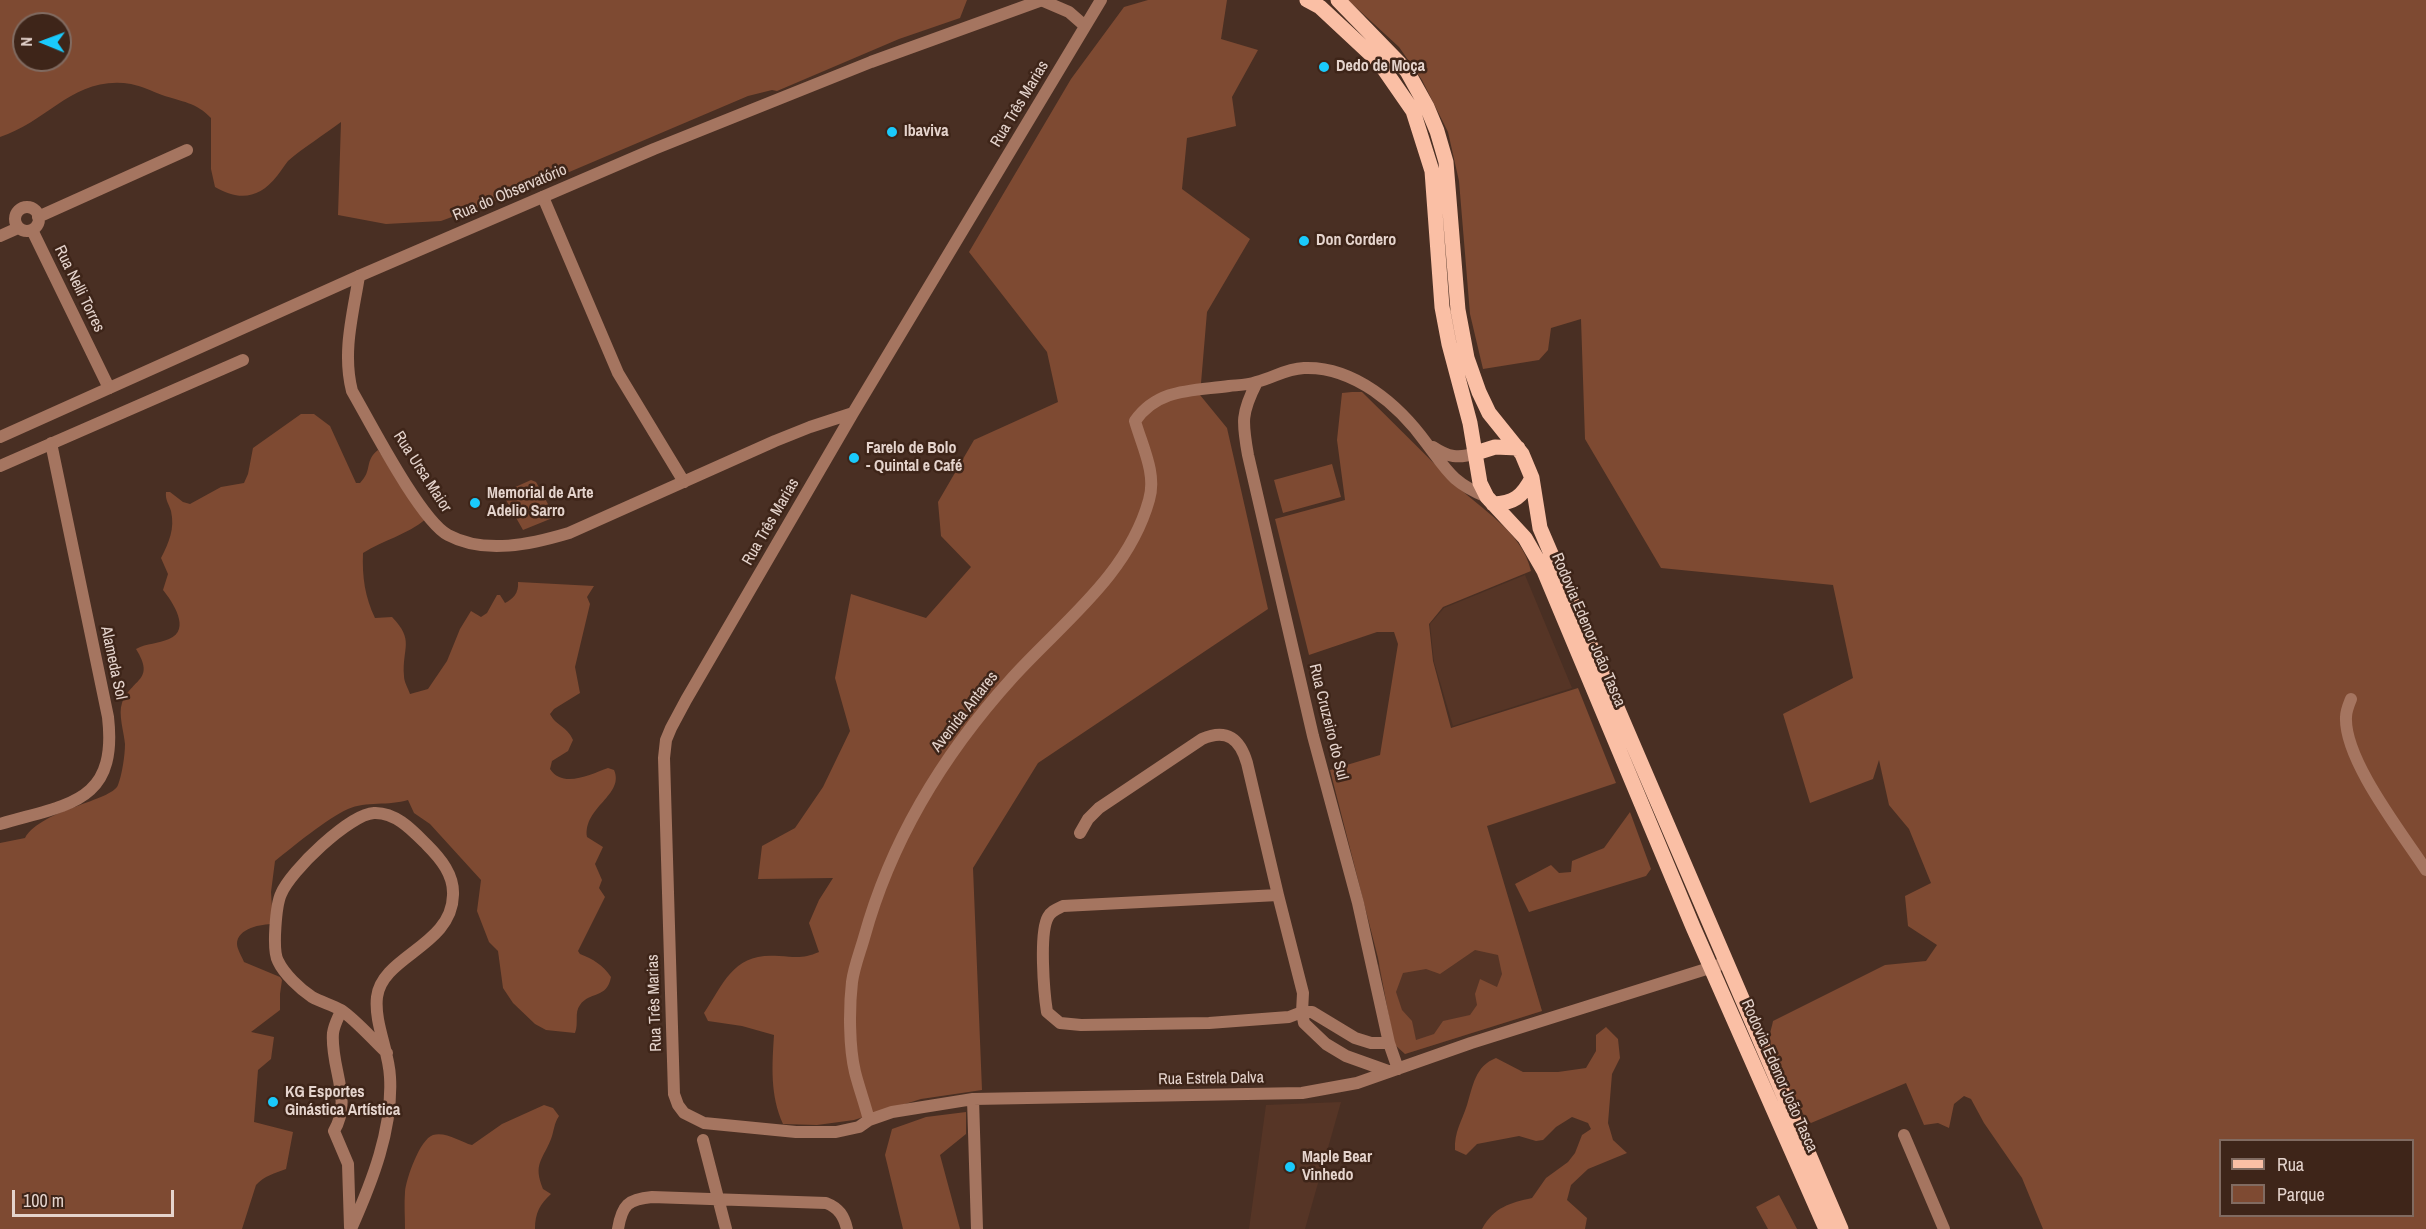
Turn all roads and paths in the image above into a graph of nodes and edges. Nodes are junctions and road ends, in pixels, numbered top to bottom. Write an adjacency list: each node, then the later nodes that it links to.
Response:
1 (1042, 0): 5 (street); 7 (street, Rua do Observatório)
2 (1101, 0): 5 (street, Rua Três Marias)
3 (1306, 0): 23 (main road, Rodovia Edenor João Tasca)
4 (1338, 0): 22 (main road, Rodovia Edenor João Tasca)
5 (1085, 26): 16 (street, Rua Três Marias)
6 (188, 150): 8 (street)
7 (543, 197): 12 (street, Rua do Observatório); 26 (street)
8 (38, 217): 9 (street); 10 (street)
9 (18, 228): 10 (street); 11 (street)
10 (32, 230): 15 (street, Rua Nelli Torres)
11 (0, 236)
12 (359, 276): 15 (street, Rua do Observatório); 26 (street, Rua Ursa Maior)
13 (243, 360): 20 (street)
14 (1257, 382): 21 (street); 36 (street, Rua Cruzeiro do Sul); 41 (street, Avenida Antares)
15 (109, 388): 19 (street, Rua do Observatório)
16 (854, 413): 17 (street, Rua Ursa Maior); 18 (street, Rua Três Marias)
17 (828, 421): 18 (street); 26 (street, Rua Ursa Maior)
18 (846, 427): 40 (street, Rua Três Marias)
19 (0, 437)
20 (51, 443): 24 (street); 29 (street, Alameda Sol)
21 (1427, 443): 23 (street); 27 (street)
22 (1518, 448): 23 (main road); 25 (main road, Rodovia Edenor João Tasca)
23 (1476, 453): 27 (main road, Rodovia Edenor João Tasca)
24 (0, 466)
25 (1532, 478): 27 (main road); 33 (main road, Rodovia Edenor João Tasca)
26 (684, 482)
27 (1490, 501): 33 (main road, Rodovia Edenor João Tasca)
28 (2351, 699): 31 (street)
29 (0, 824)
30 (1080, 833): 32 (street)
31 (2426, 870)
32 (1278, 895): 35 (street); 35 (street)
33 (1718, 965): 38 (street, Rua Estrela Dalva); 50 (main road, Rodovia Edenor João Tasca); 51 (main road, Rodovia Edenor João Tasca)
34 (341, 1011): 37 (street); 37 (street); 45 (street)
35 (1302, 1012): 36 (street); 38 (street)
36 (1389, 1043): 38 (street, Rua Cruzeiro do Sul)
37 (387, 1053): 45 (street)
38 (1393, 1070): 39 (street, Rua Estrela Dalva)
39 (973, 1099): 41 (street, Rua Estrela Dalva); 49 (street)
40 (684, 1113): 41 (street, Rua Estrela Dalva)
41 (870, 1120)
42 (1904, 1135): 52 (street)
43 (703, 1140): 44 (street)
44 (718, 1198): 46 (street); 47 (street); 48 (street)
45 (351, 1229)
46 (618, 1229)
47 (726, 1229)
48 (847, 1229)
49 (977, 1229)
50 (1826, 1229)
51 (1841, 1229)
52 (1944, 1229)

